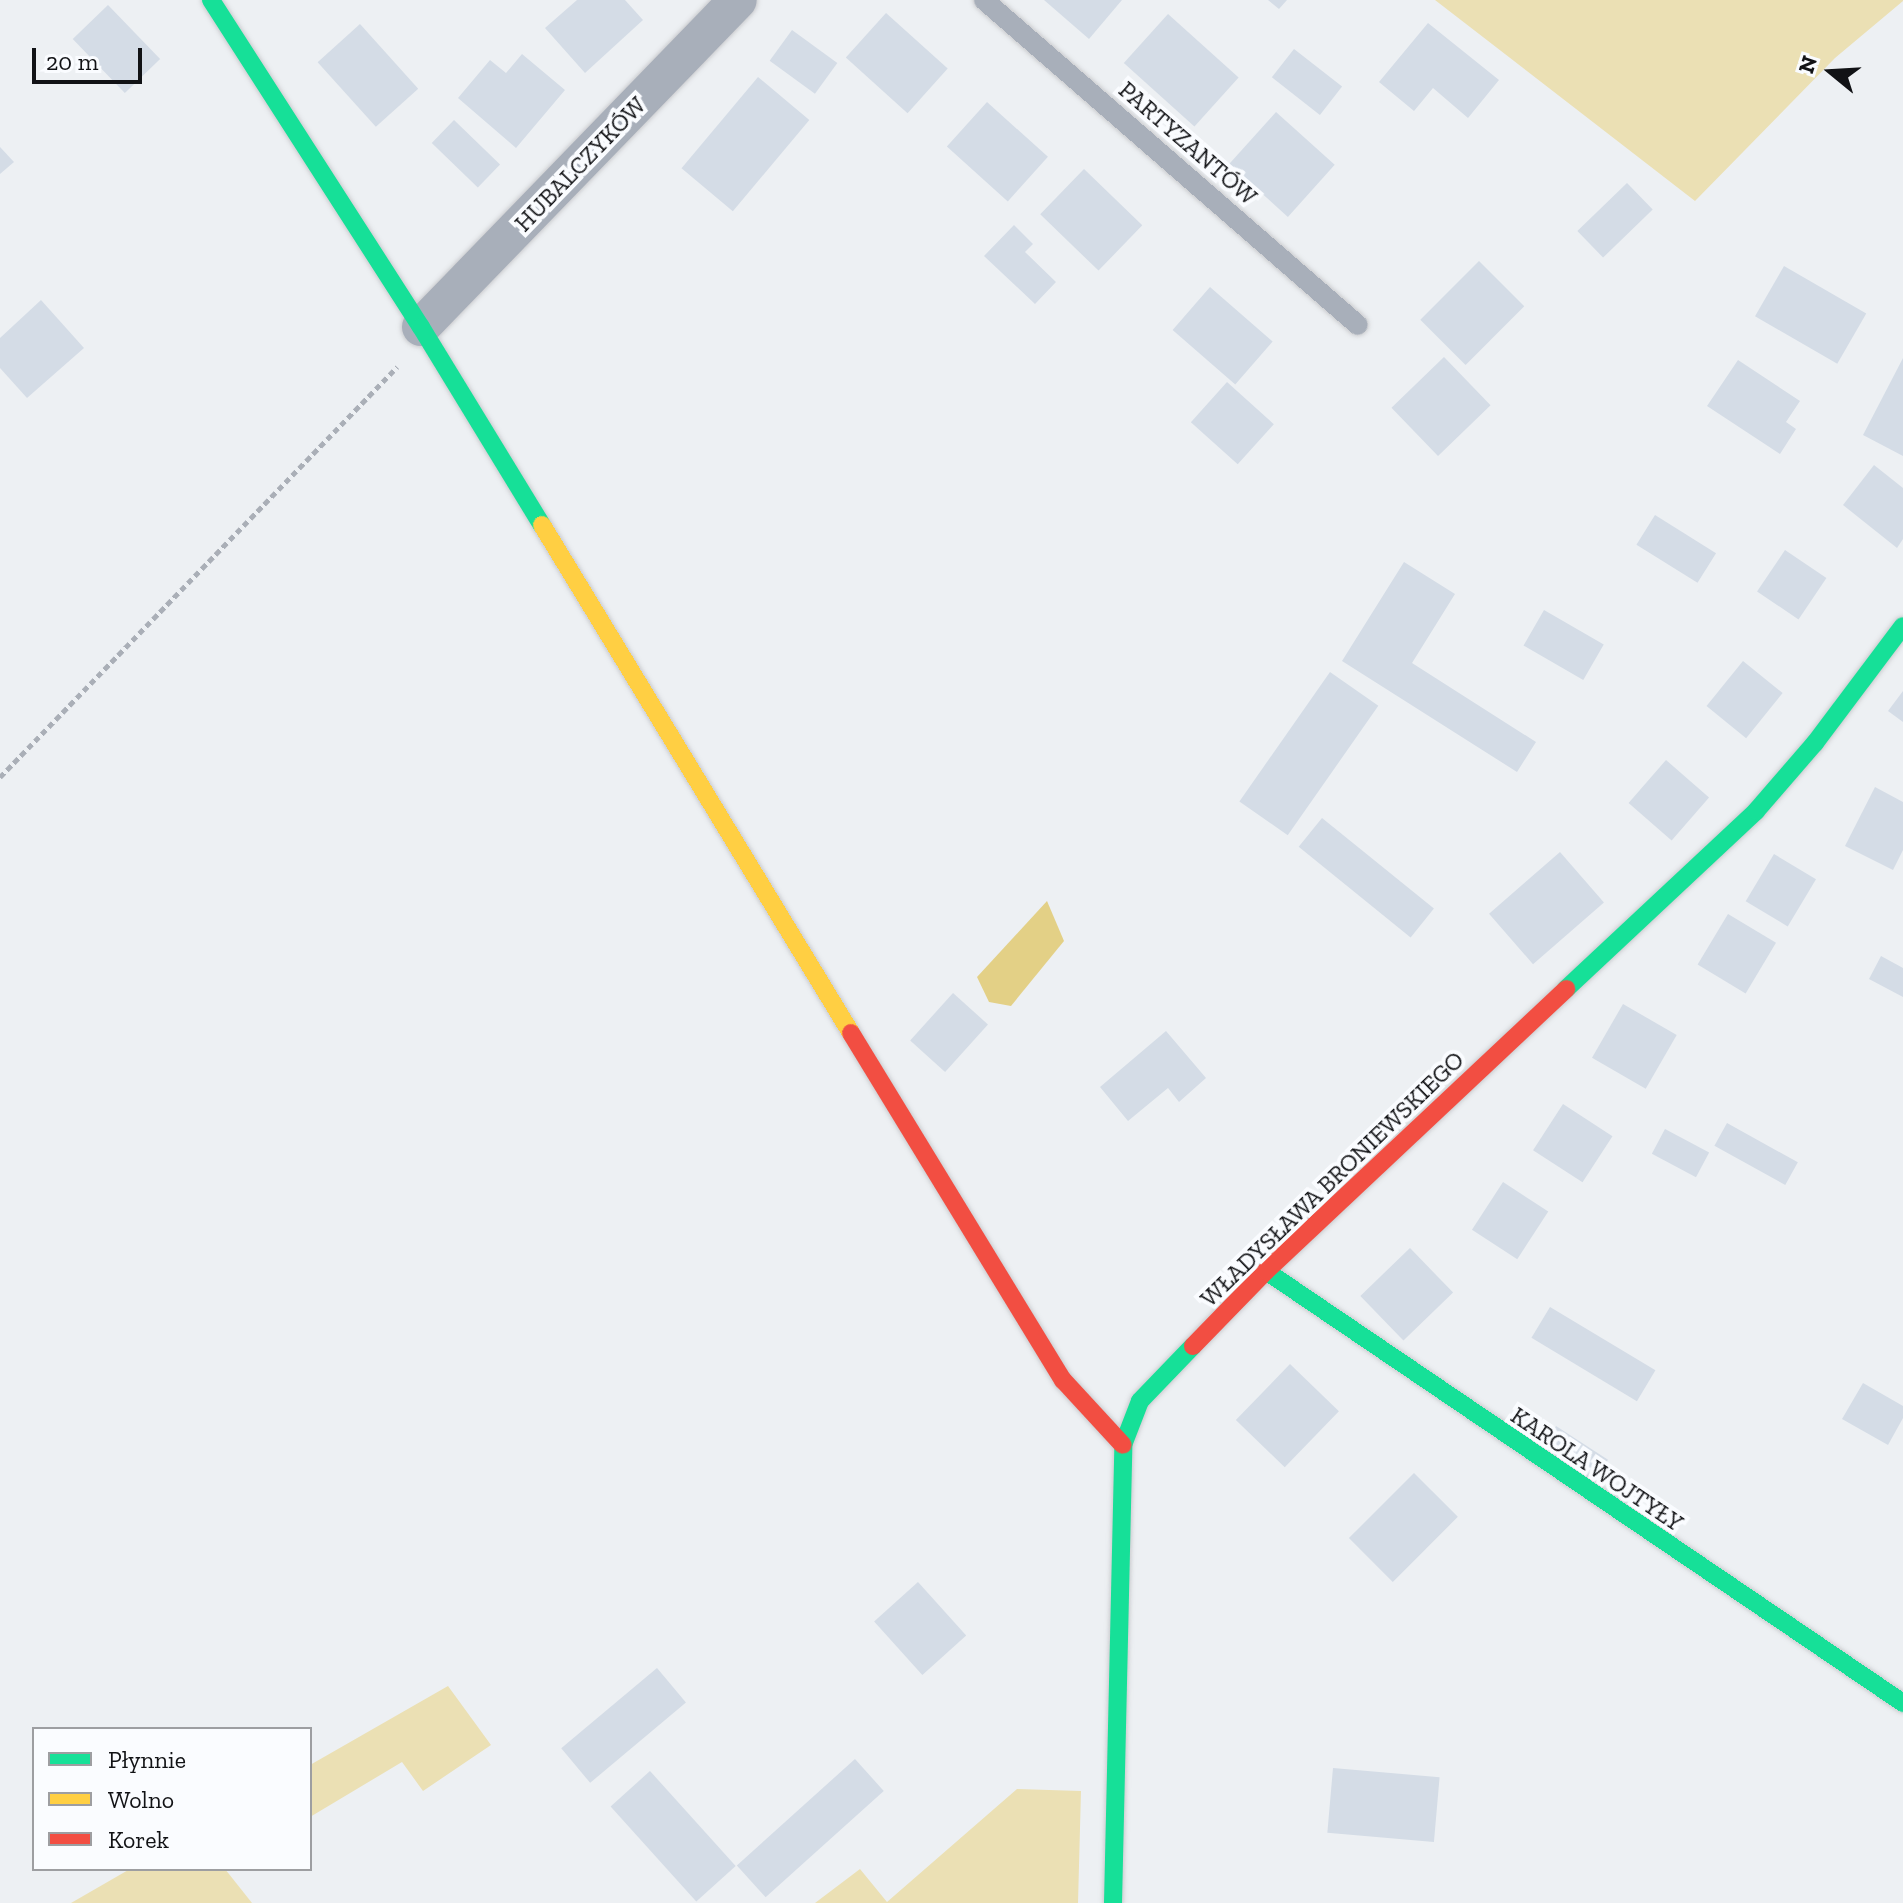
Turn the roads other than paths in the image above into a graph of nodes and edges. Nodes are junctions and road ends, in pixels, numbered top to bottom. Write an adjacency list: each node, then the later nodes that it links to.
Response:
1 (211, 0): 5 (street)
2 (738, 0): 5 (street, HUBALCZYKÓW)
3 (984, 0): 4 (lane, PARTYZANTÓW)
4 (1358, 325)
5 (424, 332): 8 (street)
6 (1903, 626): 7 (street, WŁADYSŁAWA BRONIEWSKIEGO)
7 (1266, 1271): 8 (street, WŁADYSŁAWA BRONIEWSKIEGO); 9 (street, KAROLA WOJTYŁY)
8 (1123, 1445): 10 (street, WŁADYSŁAWA BRONIEWSKIEGO)
9 (1903, 1703)
10 (1113, 1903)

